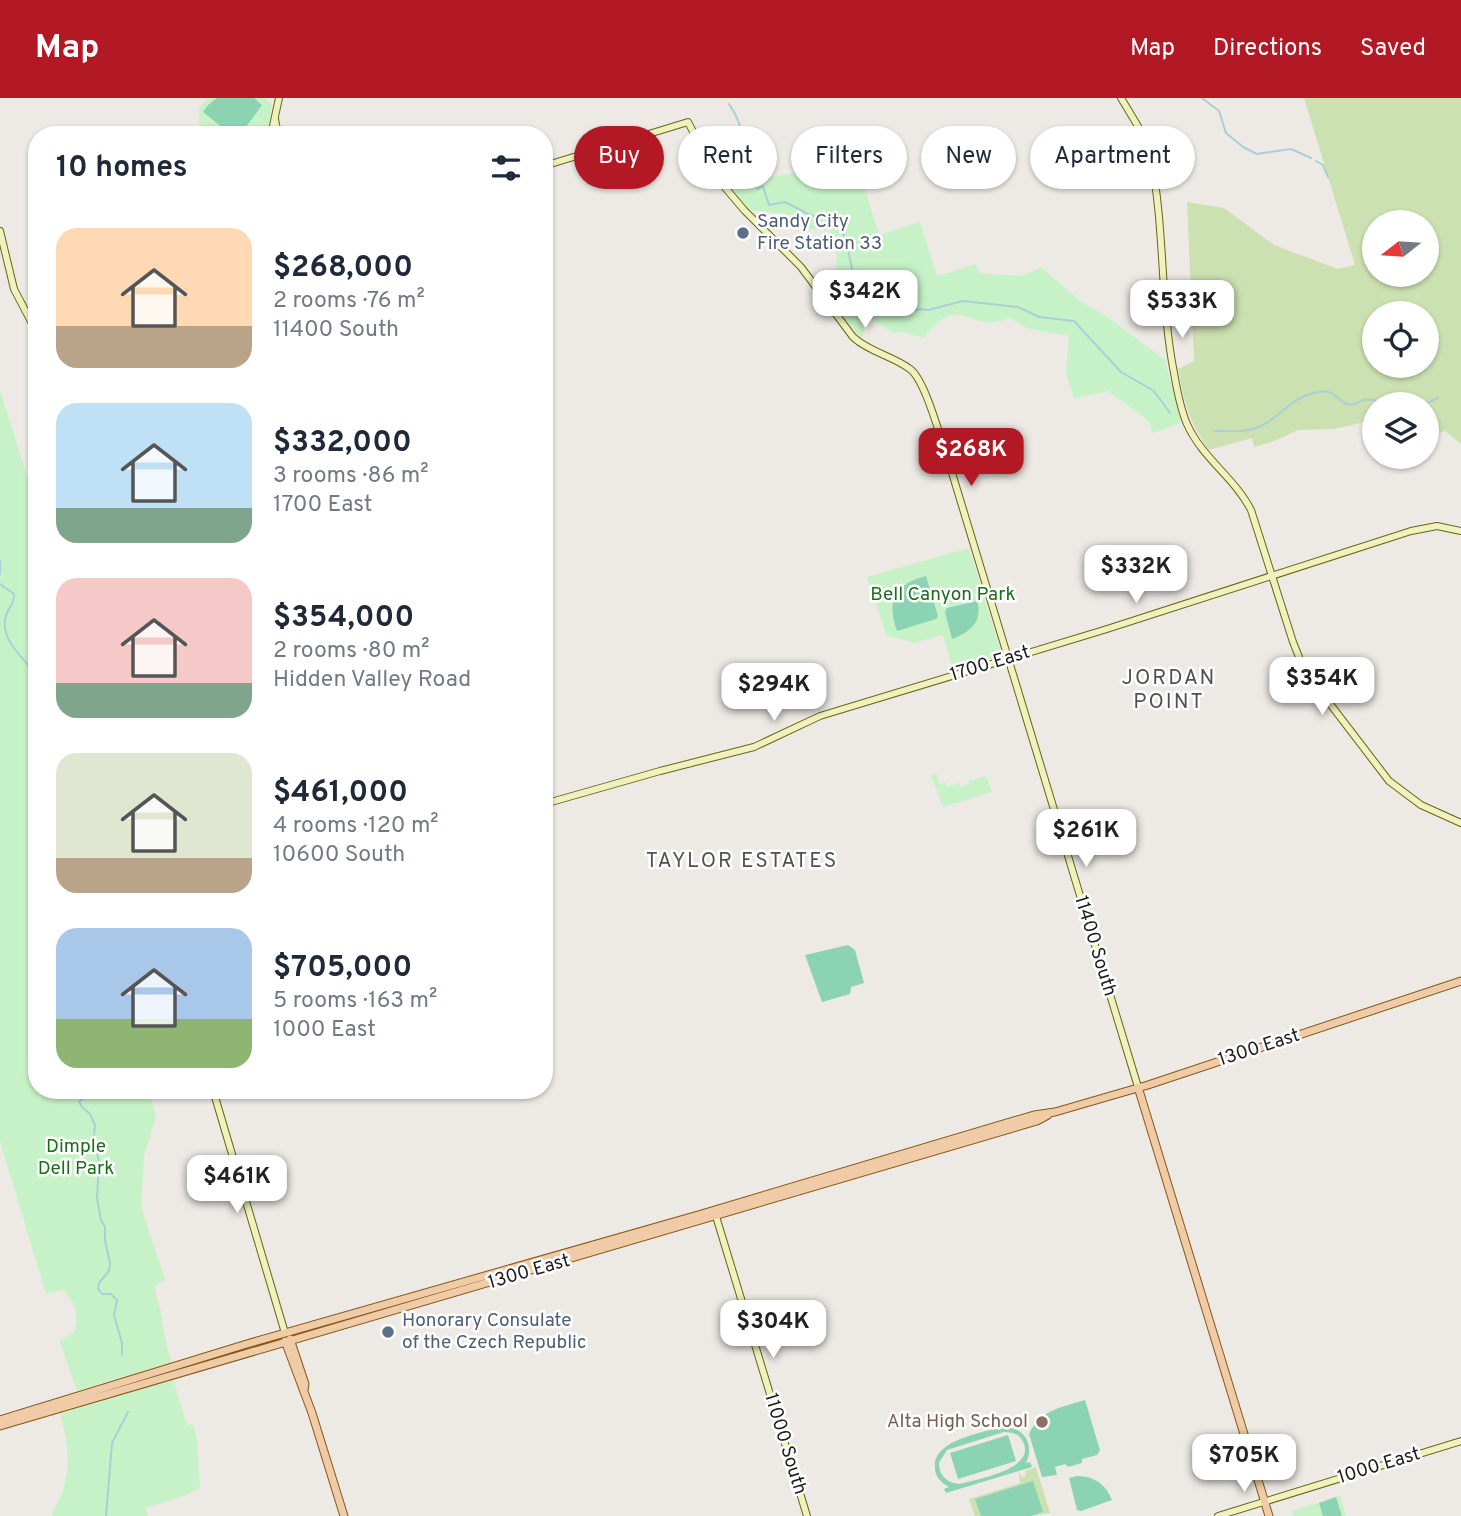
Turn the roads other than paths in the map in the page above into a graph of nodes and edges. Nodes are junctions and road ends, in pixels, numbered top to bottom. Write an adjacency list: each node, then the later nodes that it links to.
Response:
1 (279, 98): 3 (main road)
2 (1121, 98): 10 (main road)
3 (275, 117): 4 (main road); 5 (main road)
4 (273, 126)
5 (276, 126)
6 (553, 163): 11 (main road, 11400 South)
7 (0, 231): 8 (main road)
8 (28, 316)
9 (1461, 531): 10 (main road, 1700 East)
10 (1272, 575): 11 (main road, 1700 East); 13 (main road)
11 (1008, 658): 12 (main road, 1700 East); 15 (main road, 11400 South)
12 (553, 801)
13 (1461, 823)
14 (1461, 981): 15 (main road, 1300 East)
15 (1138, 1087): 17 (main road, 1300 East); 25 (main road, 11400 South)
16 (216, 1099): 20 (main road)
17 (715, 1214): 18 (main road, 1300 East); 19 (main road, 1300 East); 27 (main road, 11000 South)
18 (565, 1254): 19 (main road); 20 (main road, 1300 East)
19 (531, 1271): 21 (main road, 1300 East)
20 (285, 1333): 21 (main road); 22 (main road, 1300 East)
21 (288, 1342): 23 (main road, 1300 East); 26 (main road)
22 (0, 1420)
23 (0, 1426)
24 (1461, 1441): 25 (main road, 1000 East)
25 (1265, 1502): 28 (main road, 1000 East); 29 (main road, 11400 South)
26 (344, 1516)
27 (807, 1516)
28 (1218, 1516)
29 (1269, 1516)

